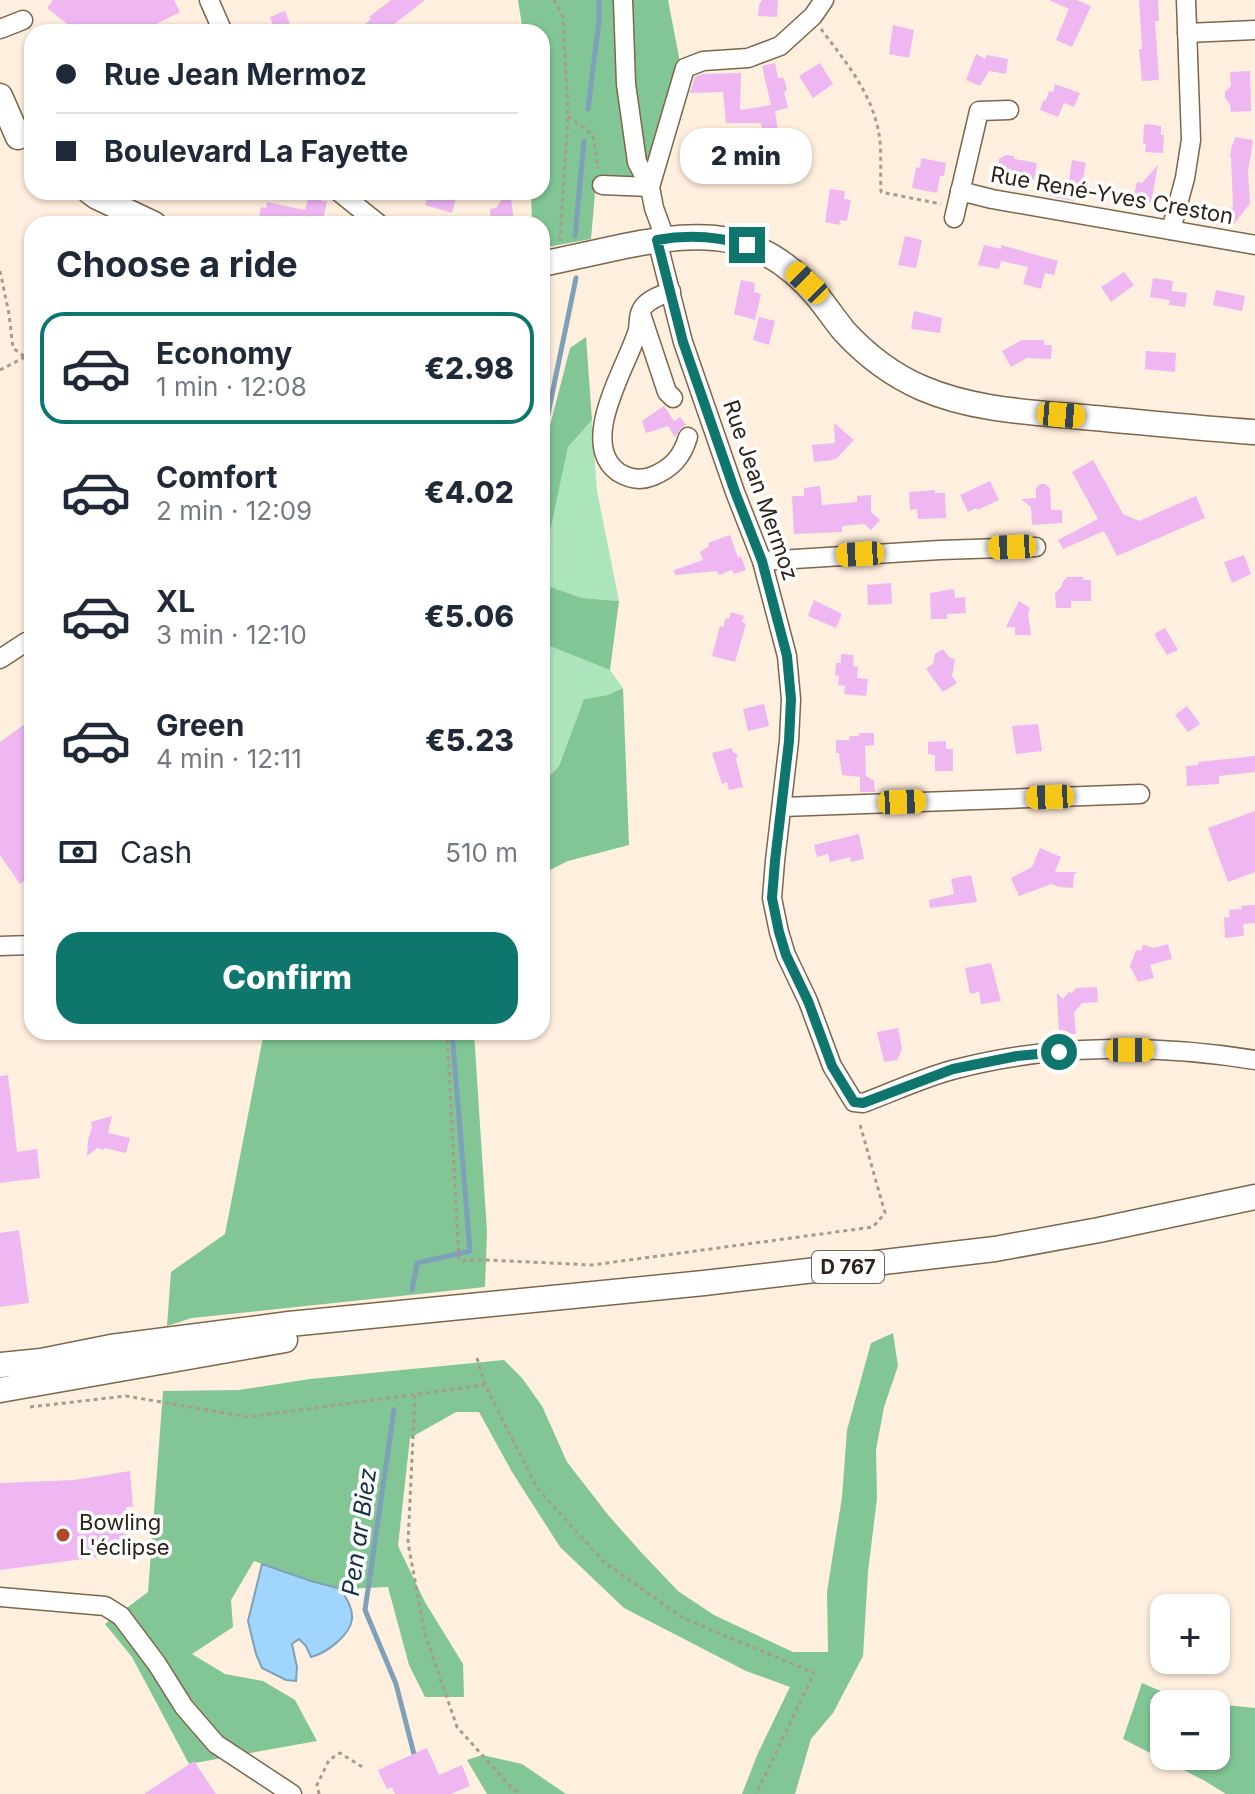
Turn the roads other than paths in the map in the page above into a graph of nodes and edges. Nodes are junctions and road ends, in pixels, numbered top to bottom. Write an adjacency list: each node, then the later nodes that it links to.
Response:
1 (209, 0): 6 (street)
2 (623, 0): 14 (street, Rue Jean Mermoz)
3 (824, 0): 14 (street)
4 (1186, 0): 9 (street)
5 (23, 20): 7 (street)
6 (220, 24)
7 (0, 29)
8 (1255, 30): 9 (street)
9 (1187, 33): 19 (street)
10 (0, 96): 12 (main road)
11 (1009, 110): 19 (street, Rue René-Yves Creston)
12 (17, 139)
13 (602, 185): 14 (street)
14 (650, 187): 20 (street, Rue Jean Mermoz)
15 (103, 200): 17 (main road)
16 (349, 200): 18 (street)
17 (137, 216)
18 (369, 216)
19 (1171, 230): 21 (street, Rue René-Yves Creston)
20 (661, 239): 22 (main road); 23 (street, Rue Jean Mermoz); 27 (main road)
21 (1255, 245)
22 (551, 256)
23 (671, 291): 24 (street); 29 (street, Rue Jean Mermoz)
24 (640, 311): 25 (street); 26 (street)
25 (673, 398)
26 (688, 437)
27 (1254, 437)
28 (1036, 547): 29 (street)
29 (762, 561): 33 (street, Rue Jean Mermoz)
30 (24, 643): 31 (street)
31 (0, 659)
32 (1140, 794): 33 (street)
33 (782, 807): 36 (street, Rue Jean Mermoz)
34 (24, 945): 35 (street)
35 (0, 946)
36 (1255, 1060)
37 (1255, 1197): 38 (main road, D 767)
38 (436, 1310): 39 (main road, D 767); 40 (main road, D 767)
39 (0, 1365)
40 (0, 1390)
41 (0, 1597): 42 (street)
42 (292, 1794)

